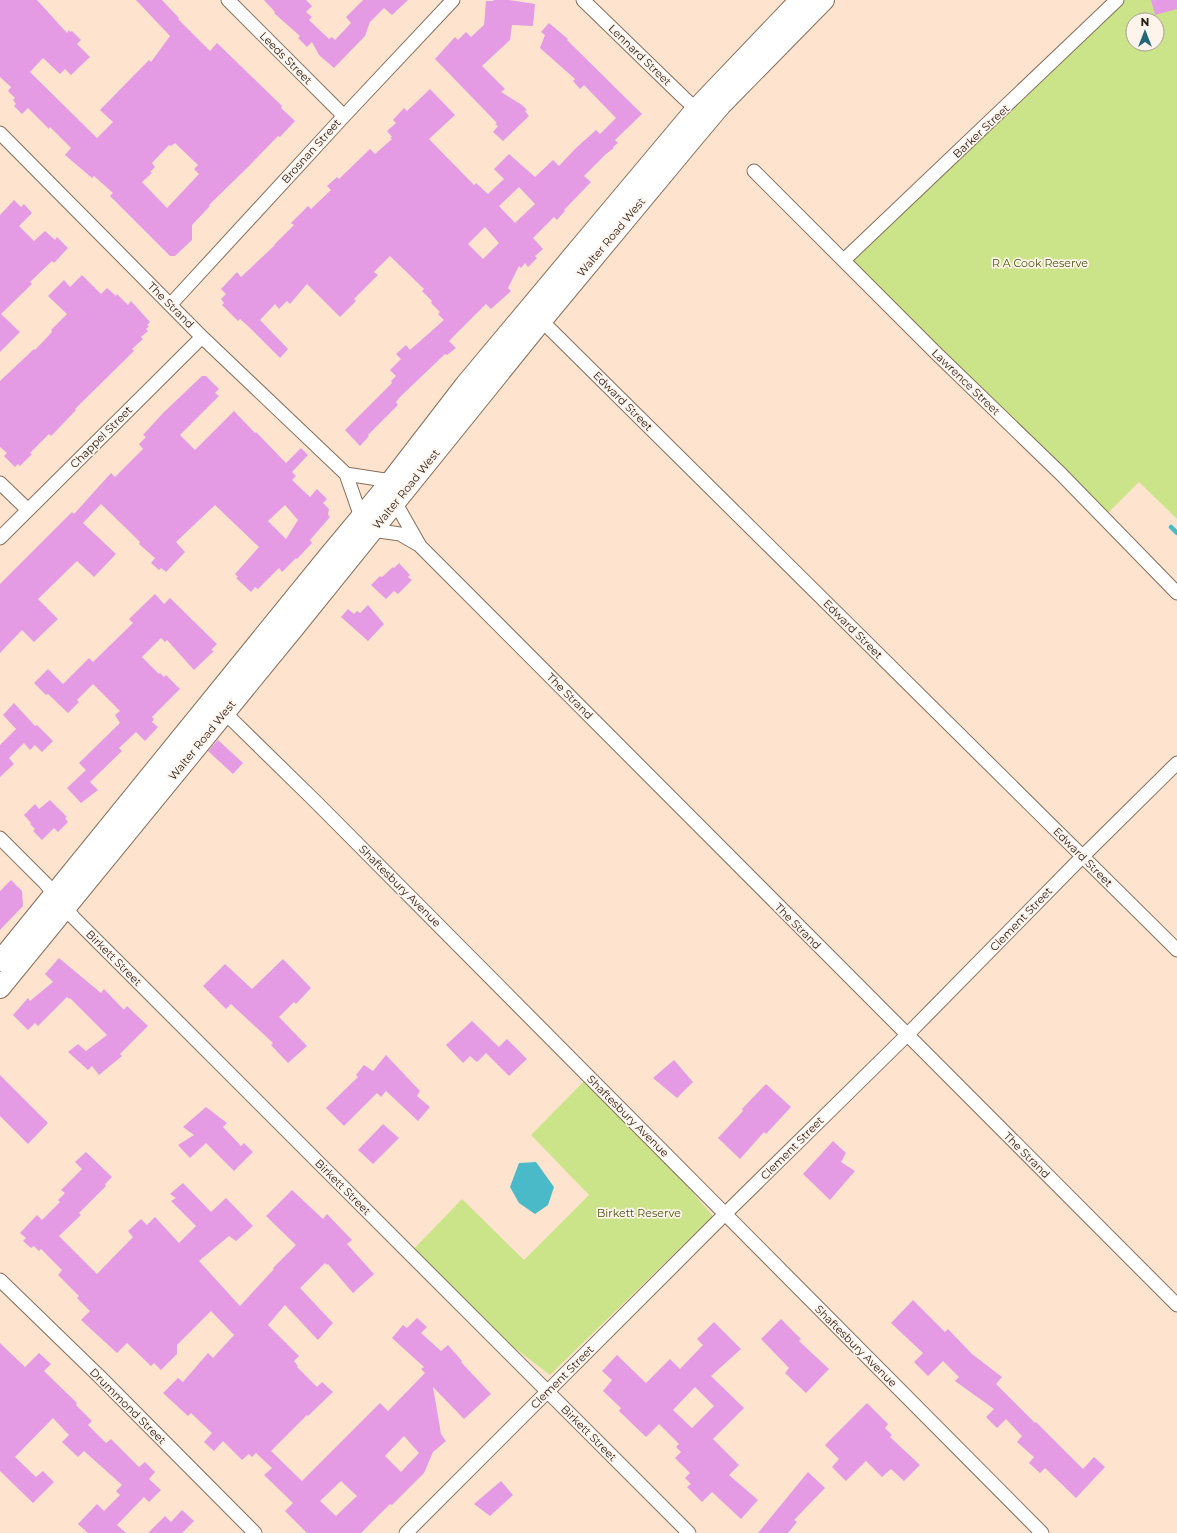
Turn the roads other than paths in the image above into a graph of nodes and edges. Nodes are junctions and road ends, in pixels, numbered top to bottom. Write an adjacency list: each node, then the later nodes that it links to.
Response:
1 (228, 0): 8 (street, Leeds Street)
2 (453, 0): 8 (street, Brosnan Street)
3 (583, 0): 7 (street, Lennard Street)
4 (800, 0): 7 (main road, Walter Road West)
5 (824, 0): 13 (main road, Walter Road West)
6 (1116, 0): 11 (street, Barker Street)
7 (696, 109): 13 (main road, Walter Road West)
8 (344, 116): 12 (street, Brosnan Street)
9 (0, 133): 12 (street, The Strand)
10 (754, 171): 11 (street, Lawrence Street)
11 (844, 260): 23 (street, Lawrence Street)
12 (171, 304): 14 (street, The Strand)
13 (536, 314): 16 (main road, Walter Road West); 18 (main road, Walter Road West); 27 (street, Edward Street)
14 (202, 336): 15 (street, The Strand); 19 (street, Chappel Street)
15 (346, 474): 16 (street); 20 (street, The Strand)
16 (391, 480): 20 (main road, Walter Road West)
17 (0, 483): 19 (street)
18 (394, 502): 20 (main road, Walter Road West); 22 (street, The Strand)
19 (28, 510): 21 (street, Chappel Street)
20 (366, 524): 22 (street, The Strand); 24 (main road, Walter Road West)
21 (0, 538)
22 (420, 546): 32 (street, The Strand)
23 (1177, 593)
24 (218, 706): 28 (main road, Walter Road West); 33 (street, Shaftesbury Avenue)
25 (1177, 763): 27 (street, Clement Street)
26 (0, 838): 28 (street, Birkett Street)
27 (1083, 856): 29 (street, Edward Street); 32 (street, Clement Street)
28 (60, 901): 30 (main road, Walter Road West); 31 (main road, Walter Road West); 36 (street, Birkett Street)
29 (1177, 950)
30 (0, 961)
31 (0, 988)
32 (907, 1035): 33 (street, Clement Street); 35 (street, The Strand)
33 (726, 1213): 36 (street, Clement Street); 40 (street, Shaftesbury Avenue)
34 (0, 1280): 37 (street, Drummond Street)
35 (1177, 1305)
36 (548, 1392): 38 (street, Clement Street); 39 (street, Birkett Street)
37 (255, 1533)
38 (406, 1533)
39 (689, 1533)
40 (1042, 1533)

